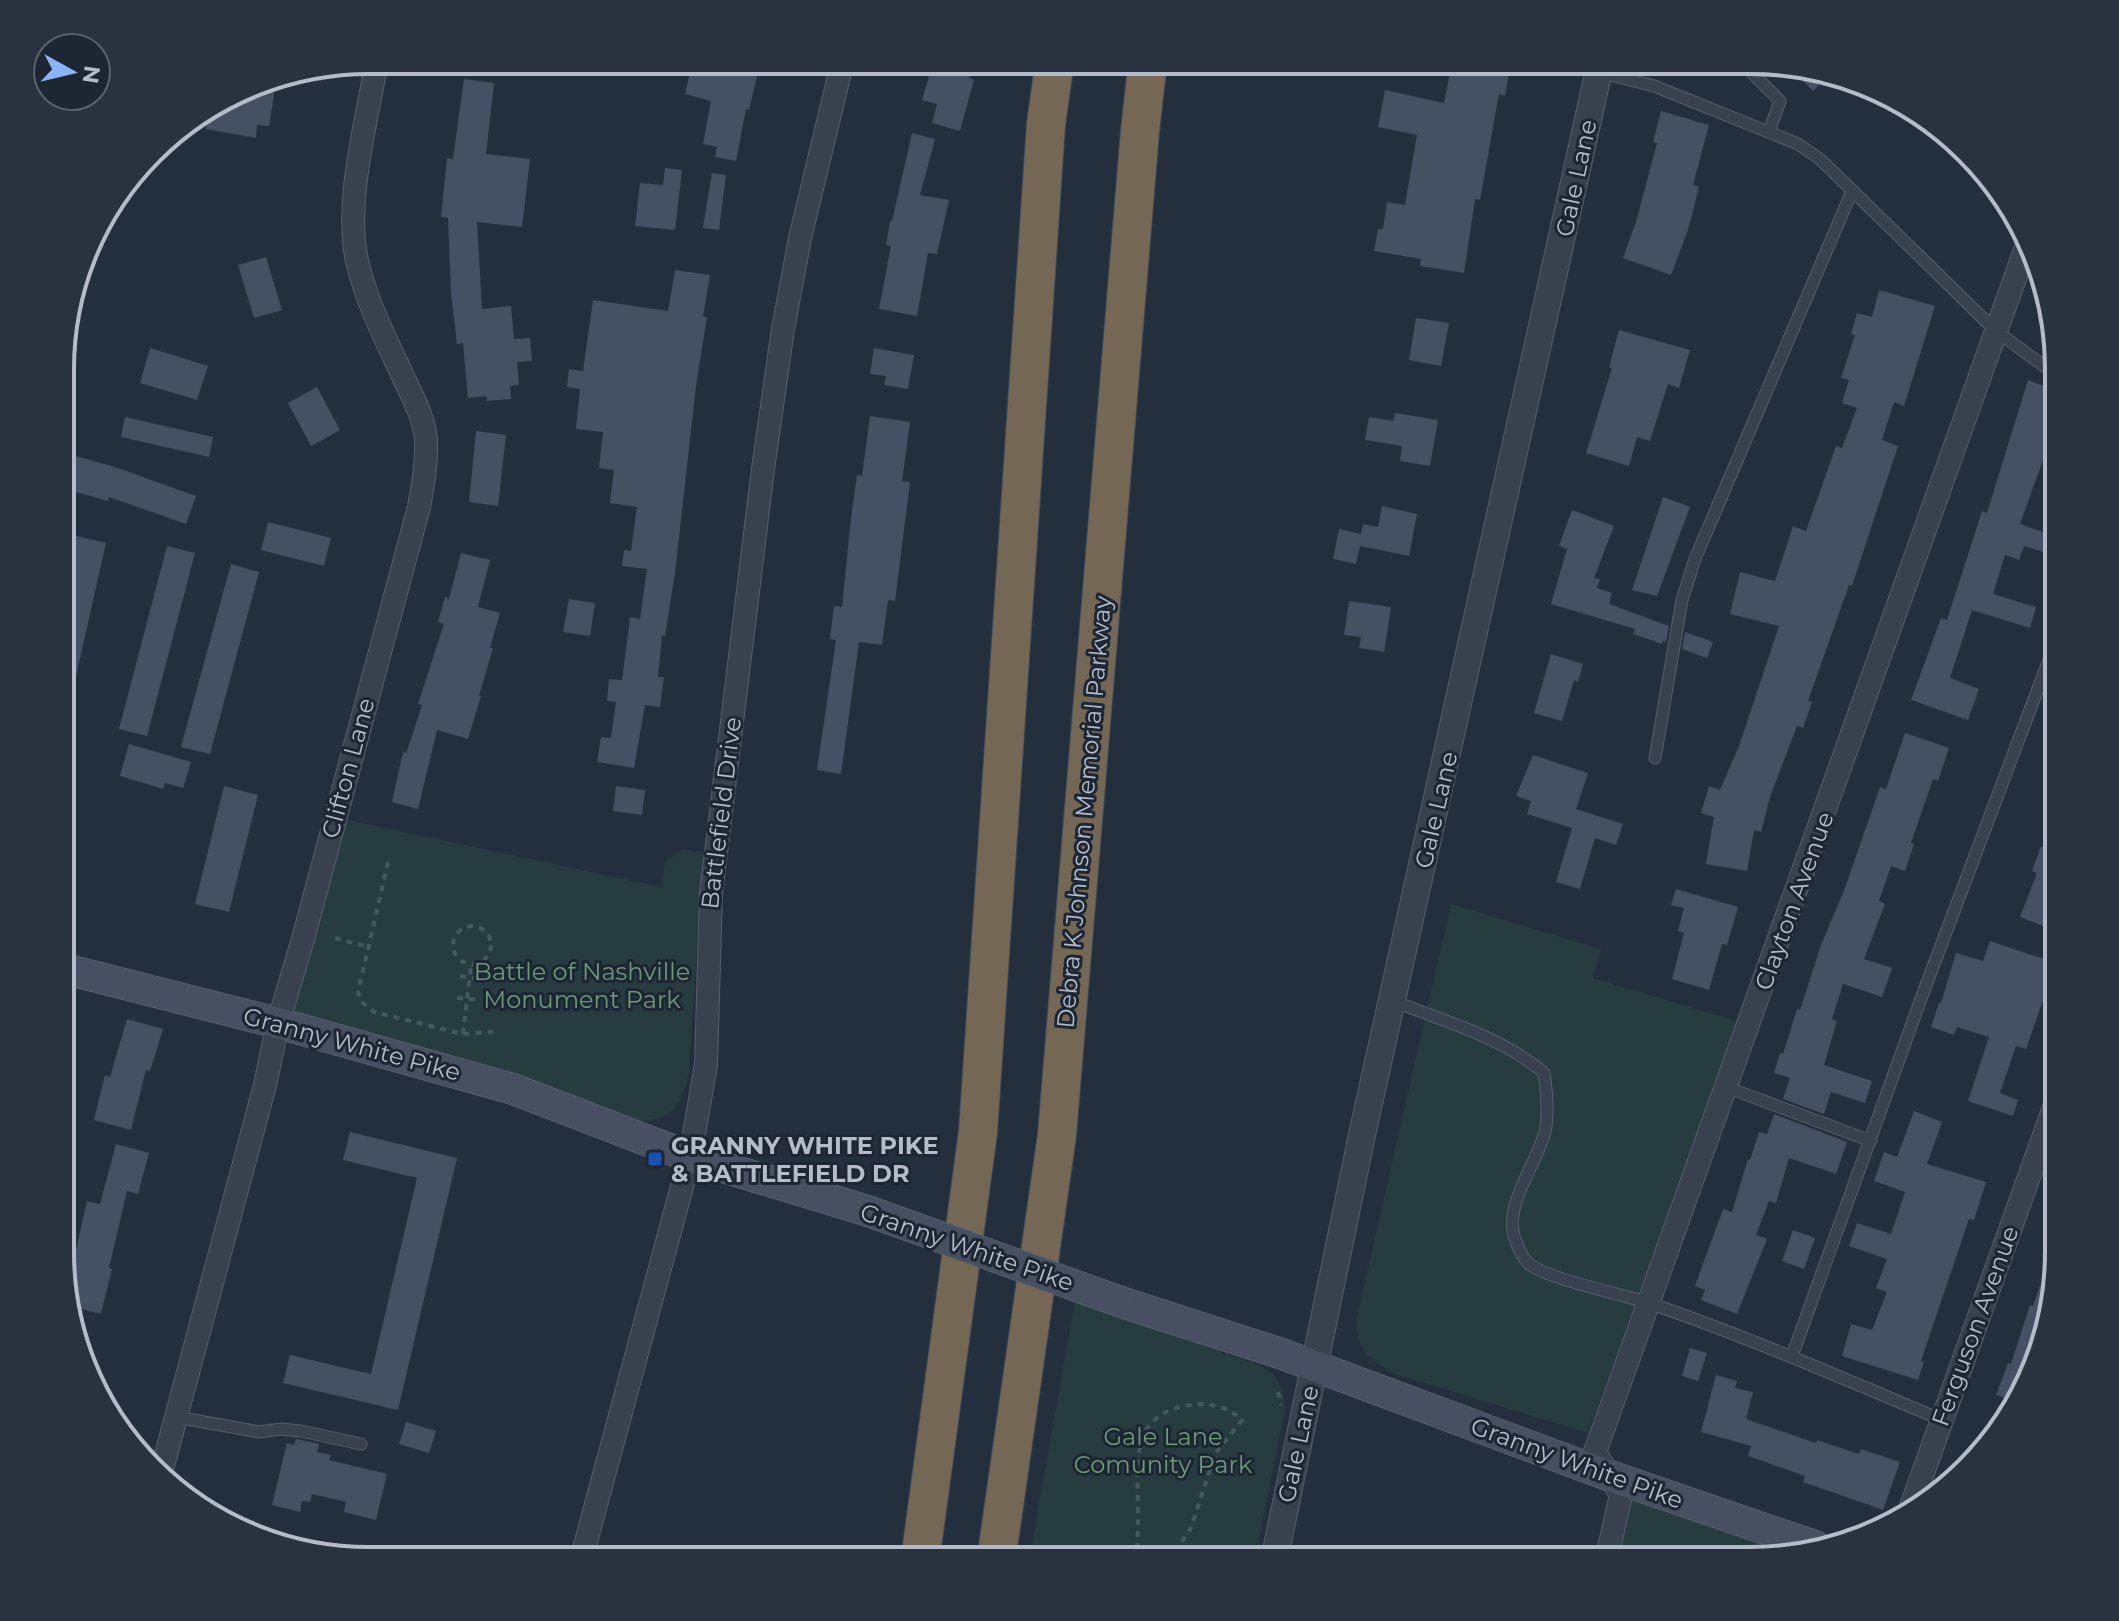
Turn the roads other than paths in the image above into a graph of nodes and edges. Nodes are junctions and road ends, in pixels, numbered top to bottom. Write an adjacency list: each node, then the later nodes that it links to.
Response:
1 (375, 74): 17 (street, Clifton Lane)
2 (840, 74): 21 (street, Battlefield Drive)
3 (1053, 74): 33 (highway)
4 (1146, 74): 34 (highway, Debra K Johnson Memorial Parkway)
5 (1598, 74): 16 (street, Gale Lane)
6 (1622, 74): 8 (lane)
7 (1753, 74): 8 (lane)
8 (1769, 132): 9 (lane)
9 (1852, 191): 11 (lane); 14 (lane)
10 (2023, 256): 11 (street, Clayton Avenue)
11 (1996, 331): 12 (lane); 18 (street, Clayton Avenue)
12 (2045, 367)
13 (2045, 670): 20 (lane)
14 (1655, 758)
15 (74, 971): 17 (main road, Granny White Pike)
16 (1393, 1001): 22 (lane); 24 (street, Gale Lane)
17 (278, 1023): 21 (main road, Granny White Pike); 25 (street, Clifton Lane)
18 (1726, 1087): 20 (lane); 22 (street, Clayton Avenue)
19 (2045, 1132): 26 (street, Ferguson Avenue)
20 (1871, 1141): 23 (lane)
21 (690, 1157): 24 (main road, Granny White Pike, bridge); 32 (street, Battlefield Drive)
22 (1648, 1302): 23 (lane); 29 (street, Clayton Avenue)
23 (1792, 1356): 26 (lane)
24 (1314, 1368): 29 (main road, Granny White Pike); 35 (street, Gale Lane)
25 (176, 1417): 27 (lane); 28 (street, Clifton Lane)
26 (1942, 1420): 30 (street, Ferguson Avenue)
27 (361, 1444)
28 (163, 1464)
29 (1610, 1476): 31 (main road, Granny White Pike); 36 (street, Clayton Avenue)
30 (1915, 1497)
31 (1803, 1542)
32 (585, 1547)
33 (922, 1547)
34 (998, 1547)
35 (1277, 1547)
36 (1609, 1547)

